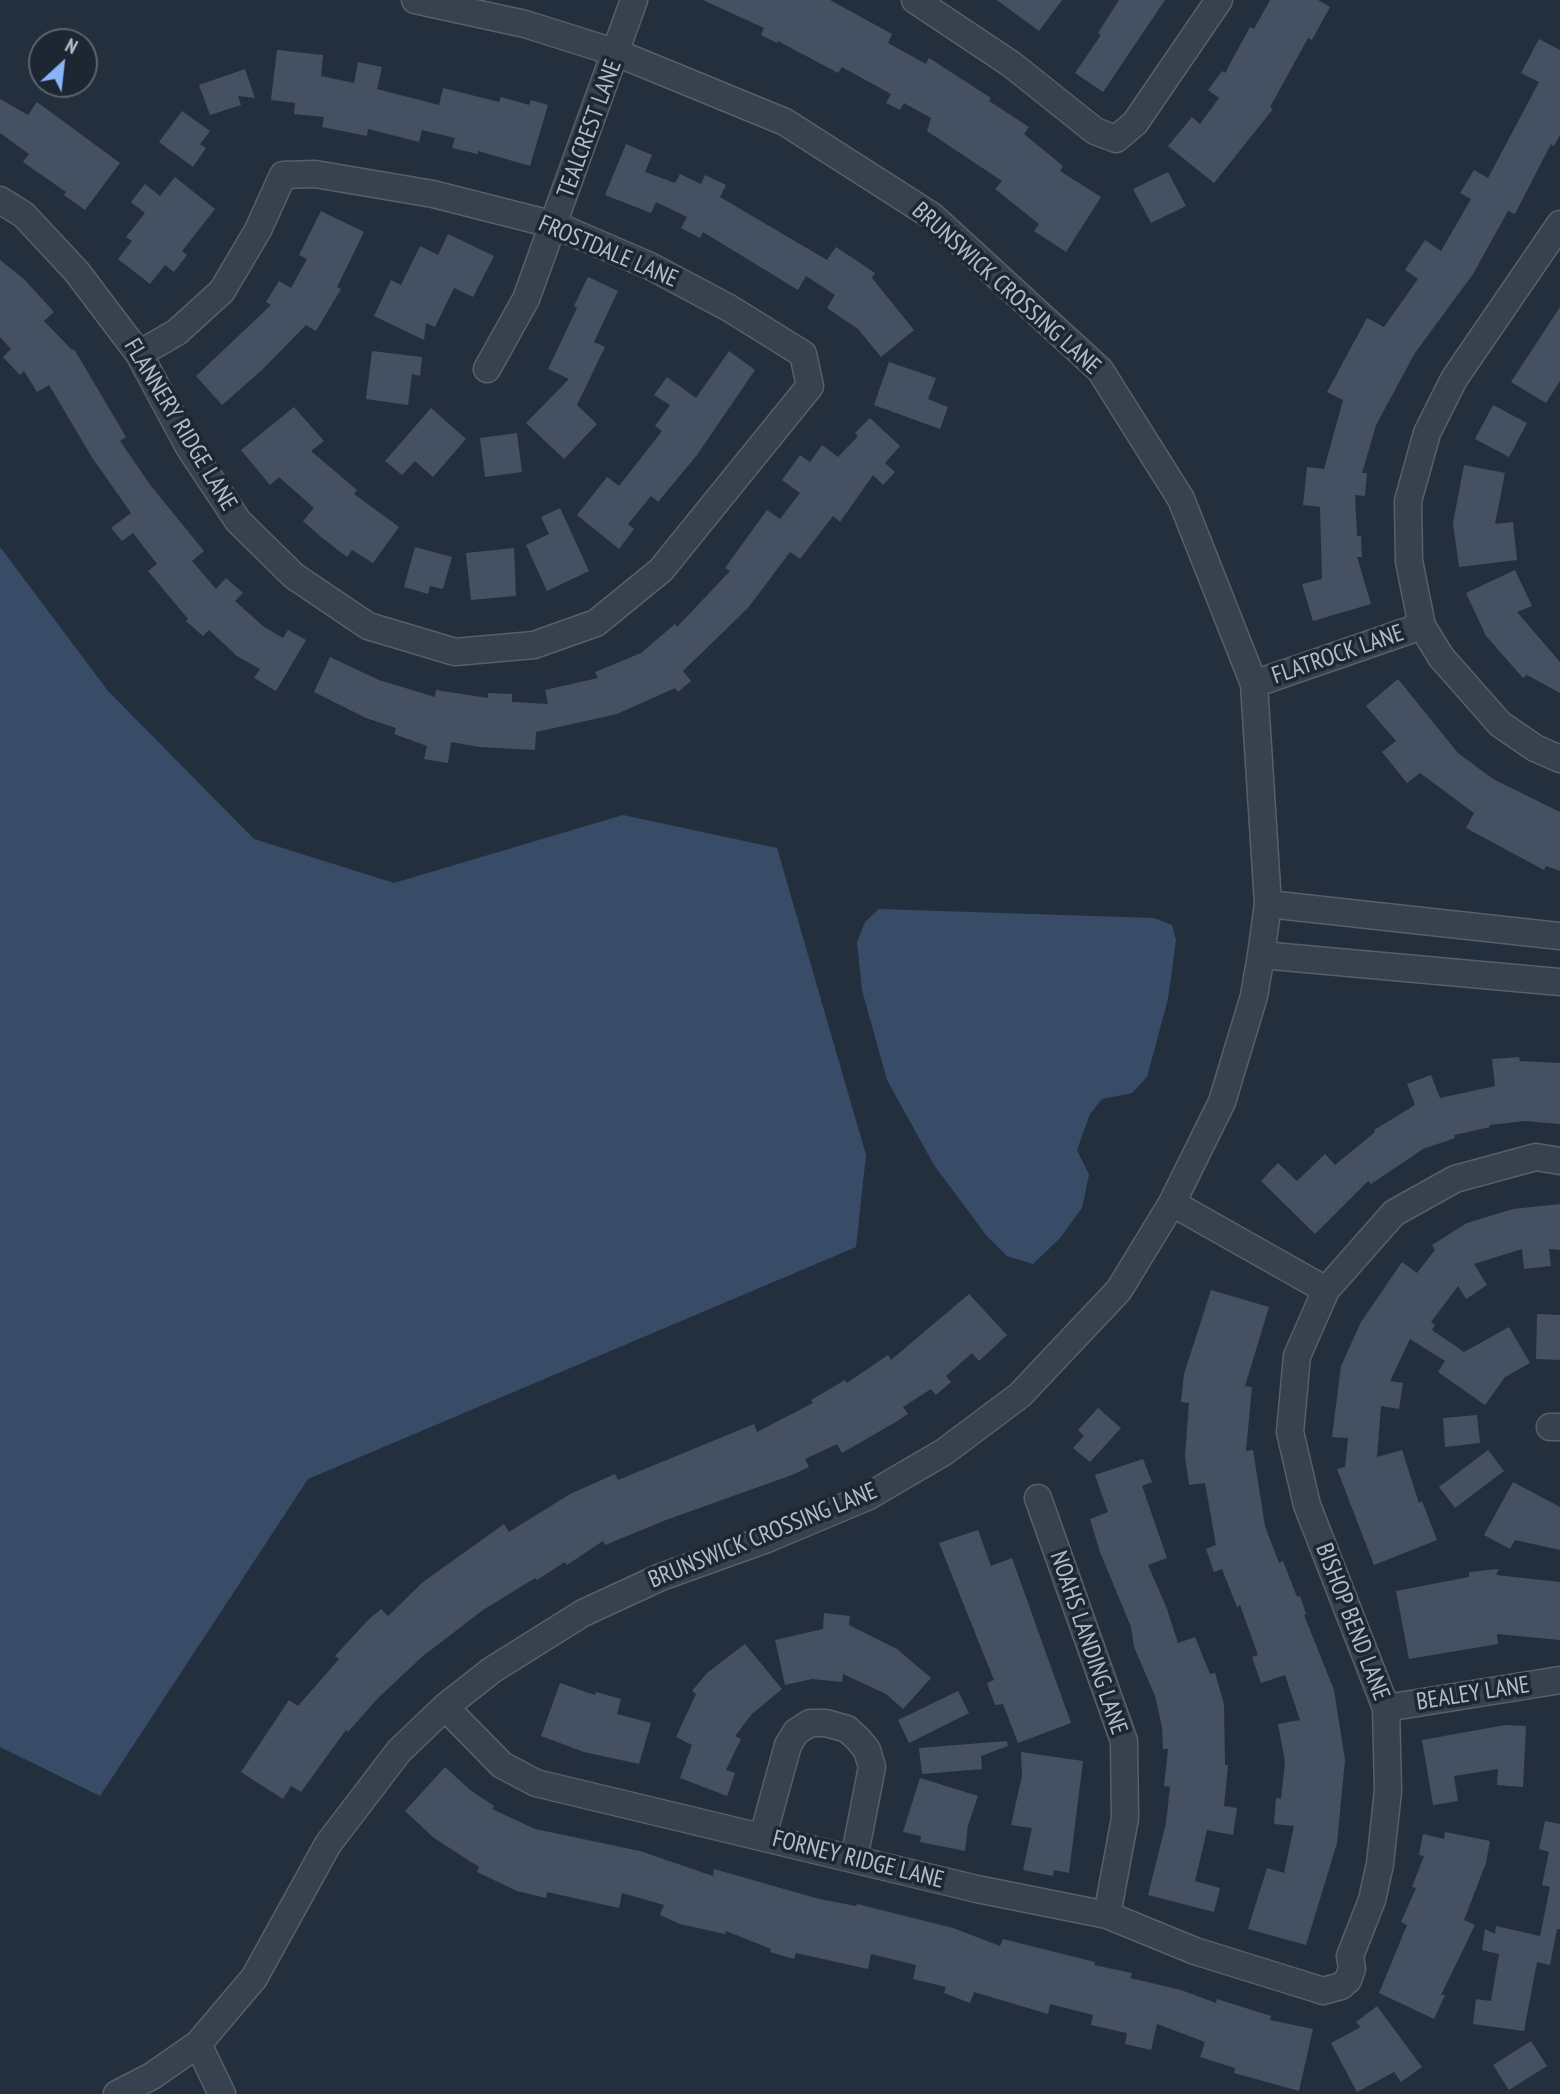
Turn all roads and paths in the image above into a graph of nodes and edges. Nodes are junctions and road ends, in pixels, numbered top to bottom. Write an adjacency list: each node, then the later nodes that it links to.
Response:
1 (415, 0): 5 (street, BRUNSWICK CROSSING LANE)
2 (634, 0): 5 (street, TEALCREST LANE)
3 (915, 0): 4 (street)
4 (1219, 0)
5 (617, 53): 8 (street, TEALCREST LANE); 13 (street, BRUNSWICK CROSSING LANE)
6 (0, 201): 9 (street, FLANNERY RIDGE LANE)
7 (1560, 224): 12 (street)
8 (555, 225): 9 (street, FROSTDALE LANE); 10 (street, TEALCREST LANE); 11 (street, FROSTDALE LANE)
9 (139, 354): 11 (street, FLANNERY RIDGE LANE)
10 (487, 369)
11 (810, 386)
12 (1422, 625): 13 (street, FLATROCK LANE); 14 (street)
13 (1254, 684): 15 (street, BRUNSWICK CROSSING LANE)
14 (1560, 759)
15 (1268, 904): 16 (street); 17 (street, BRUNSWICK CROSSING LANE)
16 (1560, 936)
17 (1261, 955): 18 (street); 20 (street, BRUNSWICK CROSSING LANE)
18 (1560, 982)
19 (1560, 1161): 21 (street, BISHOP BEND LANE)
20 (1172, 1203): 21 (street); 24 (street, BRUNSWICK CROSSING LANE)
21 (1326, 1290): 25 (street, BISHOP BEND LANE)
22 (1038, 1498): 28 (street, NOAHS LANDING LANE)
23 (1560, 1680): 25 (street, BEALEY LANE)
24 (445, 1707): 26 (street, FORNEY RIDGE LANE); 30 (street, BRUNSWICK CROSSING LANE)
25 (1387, 1709): 29 (street, BISHOP BEND LANE)
26 (763, 1836): 27 (street, FORNEY RIDGE LANE); 27 (street)
27 (854, 1859): 28 (street, FORNEY RIDGE LANE)
28 (1107, 1915): 29 (street, FORNEY RIDGE LANE)
29 (1291, 1980)
30 (198, 2044): 31 (street, BRUNSWICK CROSSING LANE); 32 (street)
31 (117, 2094)
32 (222, 2094)

